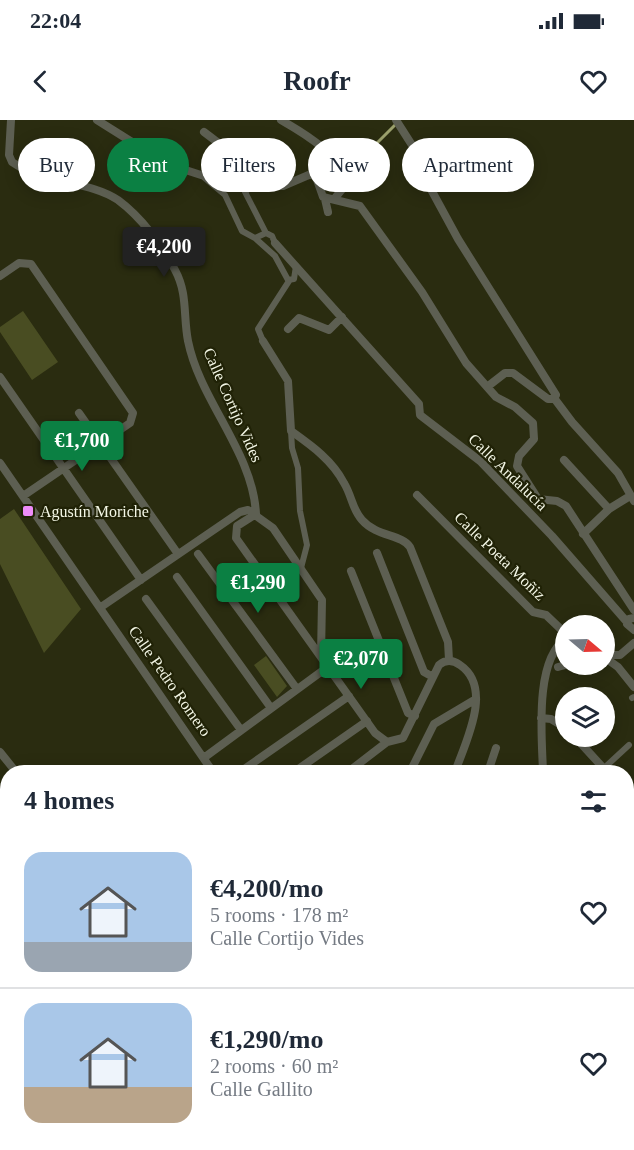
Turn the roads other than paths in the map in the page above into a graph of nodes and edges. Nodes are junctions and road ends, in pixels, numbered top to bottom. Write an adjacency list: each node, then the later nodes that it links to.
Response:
1 (11, 120): 36 (street, Calle Cortijo Vides)
2 (97, 120): 7 (street)
3 (281, 120): 11 (street)
4 (396, 120): 25 (street)
5 (204, 132): 6 (street)
6 (212, 138)
7 (201, 175)
8 (296, 180): 12 (street)
9 (221, 192): 15 (street)
10 (245, 192): 14 (street, Calle Andalucía)
11 (335, 198): 12 (street); 24 (street)
12 (325, 199): 13 (street)
13 (328, 212)
14 (266, 233): 15 (street); 16 (street, Calle Andalucía)
15 (255, 238): 19 (street)
16 (275, 243): 17 (street, Calle Andalucía)
17 (296, 266): 19 (street); 20 (street, Calle Andalucía)
18 (0, 276): 28 (street)
19 (289, 280): 22 (street)
20 (342, 317): 21 (street); 48 (street, Calle Andalucía)
21 (288, 329)
22 (263, 341): 27 (street)
23 (0, 377): 31 (street)
24 (487, 387): 25 (street); 37 (street)
25 (554, 398): 34 (street)
26 (79, 413): 28 (street)
27 (291, 431): 41 (street); 55 (street)
28 (100, 443): 31 (street); 39 (street)
29 (564, 460): 35 (street)
30 (0, 463): 33 (street, Calle Pedro Romero)
31 (63, 469): 33 (street); 44 (street)
32 (417, 495): 49 (street, Calle Poeta Moñiz)
33 (23, 496): 46 (street, Calle Pedro Romero)
34 (632, 499): 35 (street)
35 (609, 509): 37 (street)
36 (256, 514): 39 (street); 41 (street); 54 (street)
37 (583, 534): 47 (street)
38 (377, 553): 60 (street)
39 (178, 554): 44 (street)
40 (198, 554): 62 (street)
41 (301, 568): 54 (street)
42 (351, 571): 66 (street)
43 (177, 577): 65 (street)
44 (141, 580): 46 (street)
45 (146, 599): 70 (street)
46 (101, 607): 75 (street, Calle Pedro Romero)
47 (634, 610)
48 (631, 620): 50 (street, Calle Andalucía)
49 (555, 624)
50 (634, 630)
51 (634, 643): 53 (street)
52 (555, 650): 59 (street)
53 (615, 655)
54 (321, 656): 57 (street)
55 (449, 660): 60 (street); 64 (street)
56 (615, 665): 61 (street)
57 (328, 666): 62 (street); 63 (street)
58 (555, 668): 59 (street)
59 (547, 670): 67 (street)
60 (433, 677): 66 (street)
61 (634, 687)
62 (297, 689): 65 (street)
63 (349, 696): 68 (street); 77 (street)
64 (476, 699): 80 (street); 81 (street)
65 (271, 708): 70 (street)
66 (415, 716): 71 (street)
67 (541, 718): 69 (street); 83 (street)
68 (367, 721): 71 (street); 78 (street)
69 (555, 721)
70 (241, 730): 75 (street)
71 (387, 742): 79 (street)
72 (629, 745): 85 (street)
73 (584, 747): 84 (street)
74 (496, 748): 82 (street)
75 (205, 757): 76 (street, Calle Pedro Romero)
76 (209, 765)
77 (250, 765)
78 (304, 765)
79 (357, 765)
80 (413, 765)
81 (457, 765)
82 (490, 765)
83 (543, 765)
84 (600, 765)
85 (611, 765)

